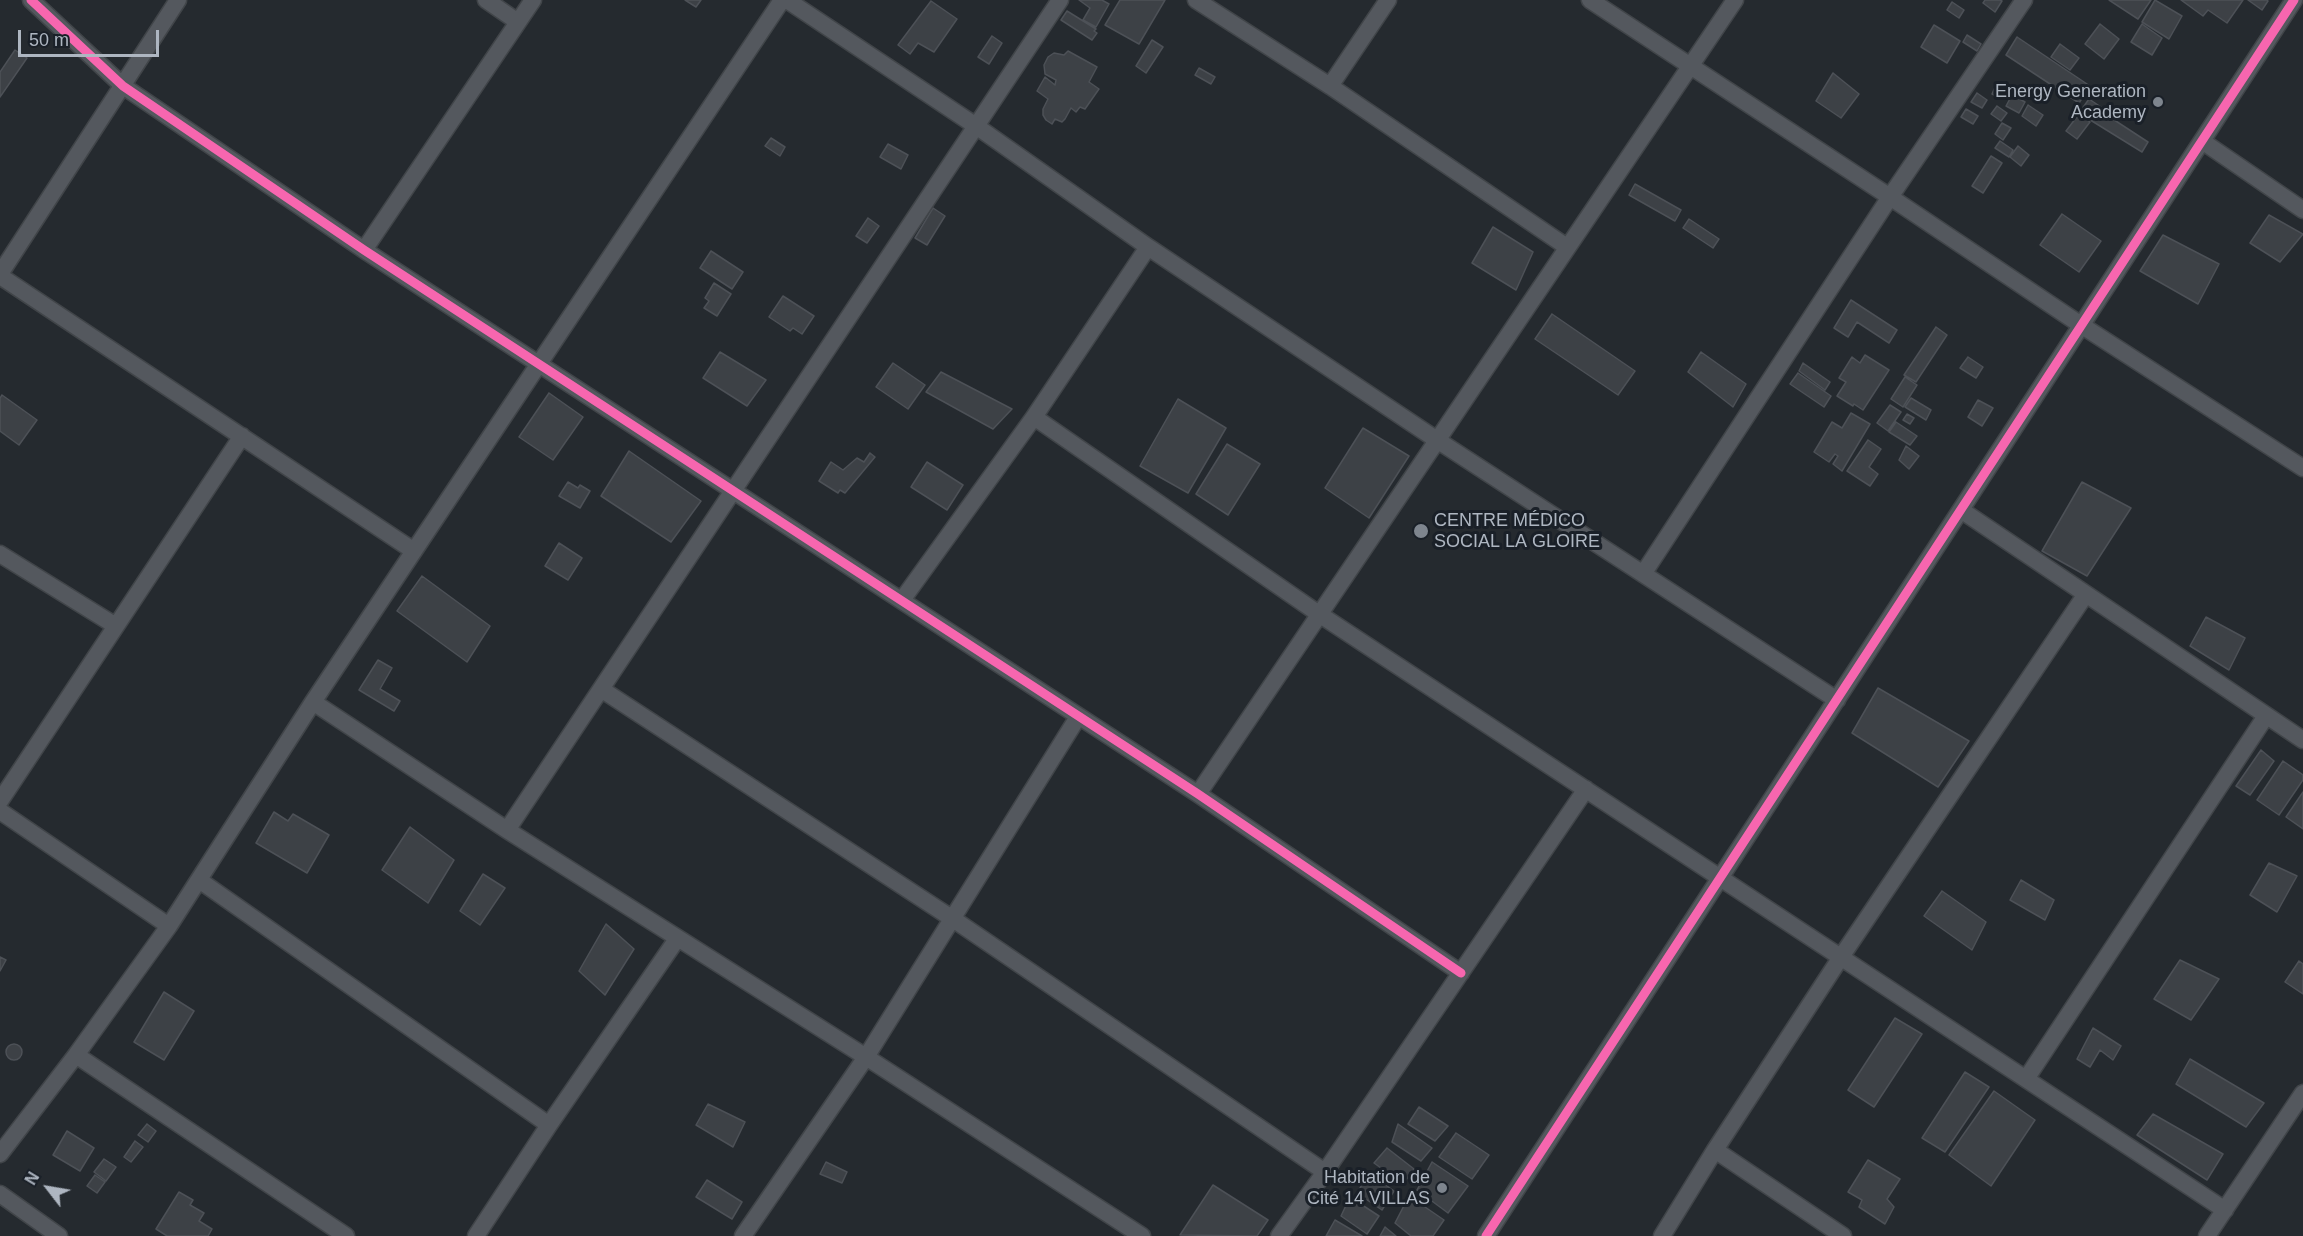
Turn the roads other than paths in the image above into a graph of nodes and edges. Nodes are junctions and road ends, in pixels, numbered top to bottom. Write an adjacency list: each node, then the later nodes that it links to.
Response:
1 (31, 0): 16 (street)
2 (178, 0): 16 (street)
3 (486, 0): 14 (street)
4 (533, 0): 14 (street)
5 (782, 0): 27 (street)
6 (787, 0): 18 (street)
7 (1060, 0): 18 (street)
8 (1196, 0): 17 (street)
9 (1388, 0): 17 (street)
10 (1590, 0): 15 (street)
11 (1735, 0): 15 (street)
12 (2024, 0): 20 (street)
13 (2294, 0): 19 (street)
14 (518, 22): 24 (street)
15 (1690, 66): 20 (street); 23 (street)
16 (123, 86): 24 (street); 25 (street)
17 (1330, 86): 23 (street)
18 (976, 126): 22 (street); 32 (street)
19 (2202, 141): 21 (street); 26 (street)
20 (1890, 197): 26 (street); 36 (street)
21 (2303, 210)
22 (1148, 247): 28 (street); 30 (street)
23 (1568, 247): 30 (street)
24 (364, 250): 27 (street)
25 (0, 275): 29 (street)
26 (2081, 325): 31 (street); 33 (street)
27 (539, 363): 32 (street); 34 (street)
28 (1034, 417): 38 (street); 39 (street)
29 (242, 436): 34 (street); 40 (street)
30 (1437, 440): 36 (street); 39 (street)
31 (2303, 468)
32 (733, 492): 38 (street); 41 (street)
33 (1961, 510): 37 (street); 42 (street)
34 (414, 550): 43 (street)
35 (0, 554): 40 (street)
36 (1643, 574): 42 (street)
37 (2086, 594): 44 (street); 57 (street)
38 (902, 600): 45 (street)
39 (1319, 614): 47 (street); 48 (street)
40 (116, 626): 49 (street)
41 (601, 689): 51 (street); 54 (street)
42 (1837, 700): 52 (street)
43 (313, 702): 51 (street); 53 (street)
44 (2266, 716): 46 (street); 61 (street)
45 (1078, 717): 48 (street); 54 (street)
46 (2303, 740)
47 (1586, 789): 52 (street); 58 (street)
48 (1198, 794): 58 (street)
49 (0, 801)
50 (0, 811): 55 (street)
51 (507, 830): 56 (street)
52 (1720, 878): 57 (street); 75 (street)
53 (199, 880): 55 (street); 63 (street)
54 (953, 919): 60 (street); 66 (street)
55 (169, 926): 59 (street)
56 (677, 939): 60 (street); 63 (street)
57 (1841, 957): 61 (street); 64 (street)
58 (1461, 973): 66 (street)
59 (76, 1055): 65 (street); 70 (street)
60 (866, 1057): 72 (street); 73 (street)
61 (2026, 1079): 68 (street)
62 (2303, 1093): 68 (street)
63 (549, 1125): 71 (street)
64 (1715, 1150): 76 (street); 77 (street)
65 (0, 1154)
66 (1325, 1172): 74 (street)
67 (0, 1194): 69 (street)
68 (2225, 1210): 78 (street)
69 (58, 1236)
70 (346, 1236)
71 (476, 1236)
72 (743, 1236)
73 (1142, 1236)
74 (1279, 1236)
75 (1486, 1236)
76 (1662, 1236)
77 (1843, 1236)
78 (2207, 1236)

